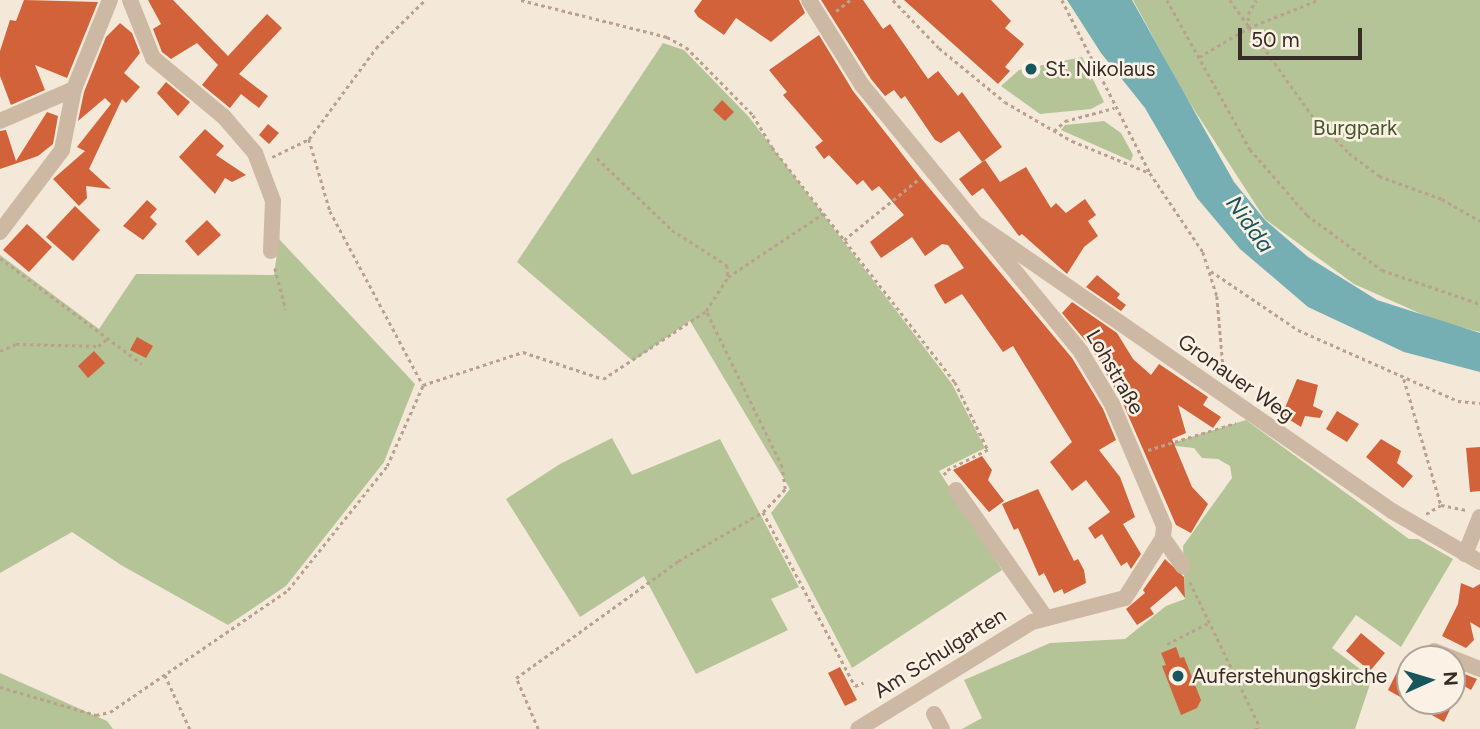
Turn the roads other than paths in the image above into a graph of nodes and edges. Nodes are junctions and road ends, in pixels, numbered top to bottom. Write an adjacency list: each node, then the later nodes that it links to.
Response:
1 (110, 0): 4 (street)
2 (130, 0): 8 (street)
3 (809, 0): 6 (street, Lohstraße)
4 (74, 89): 5 (street); 7 (street)
5 (0, 121)
6 (972, 223): 11 (street, Lohstraße); 12 (street, Gronauer Weg)
7 (0, 232)
8 (271, 251)
9 (956, 490): 15 (street)
10 (1474, 514): 12 (street)
11 (1163, 538): 14 (street); 15 (street)
12 (1465, 554): 13 (street, Gronauer Weg)
13 (1480, 562)
14 (1184, 567)
15 (1046, 618): 17 (street, Am Schulgarten)
16 (934, 713): 18 (street)
17 (858, 729)
18 (942, 729)

